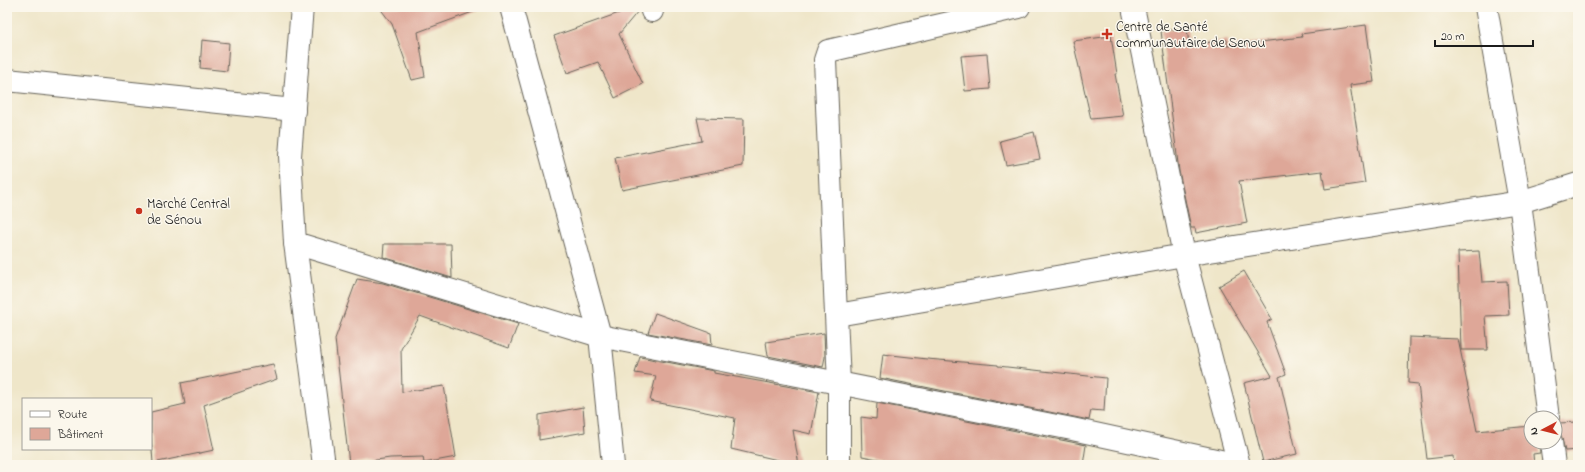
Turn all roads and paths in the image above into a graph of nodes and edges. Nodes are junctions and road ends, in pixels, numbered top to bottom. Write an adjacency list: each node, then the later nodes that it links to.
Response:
1 (302, 7): 7 (street)
2 (510, 7): 13 (street)
3 (1019, 7): 12 (street)
4 (1133, 7): 11 (street)
5 (1486, 7): 9 (street)
6 (7, 80): 7 (street)
7 (294, 110): 10 (street)
8 (1578, 184): 9 (street)
9 (1520, 202): 11 (street); 15 (street)
10 (295, 244): 13 (street); 17 (street)
11 (1184, 255): 12 (street); 20 (street)
12 (837, 316): 14 (street)
13 (600, 336): 14 (street); 18 (street)
14 (840, 384): 19 (street); 20 (street)
15 (1547, 410)
16 (1552, 450): 21 (street)
17 (324, 465)
18 (612, 465)
19 (839, 465)
20 (1239, 465)
21 (1554, 465)

